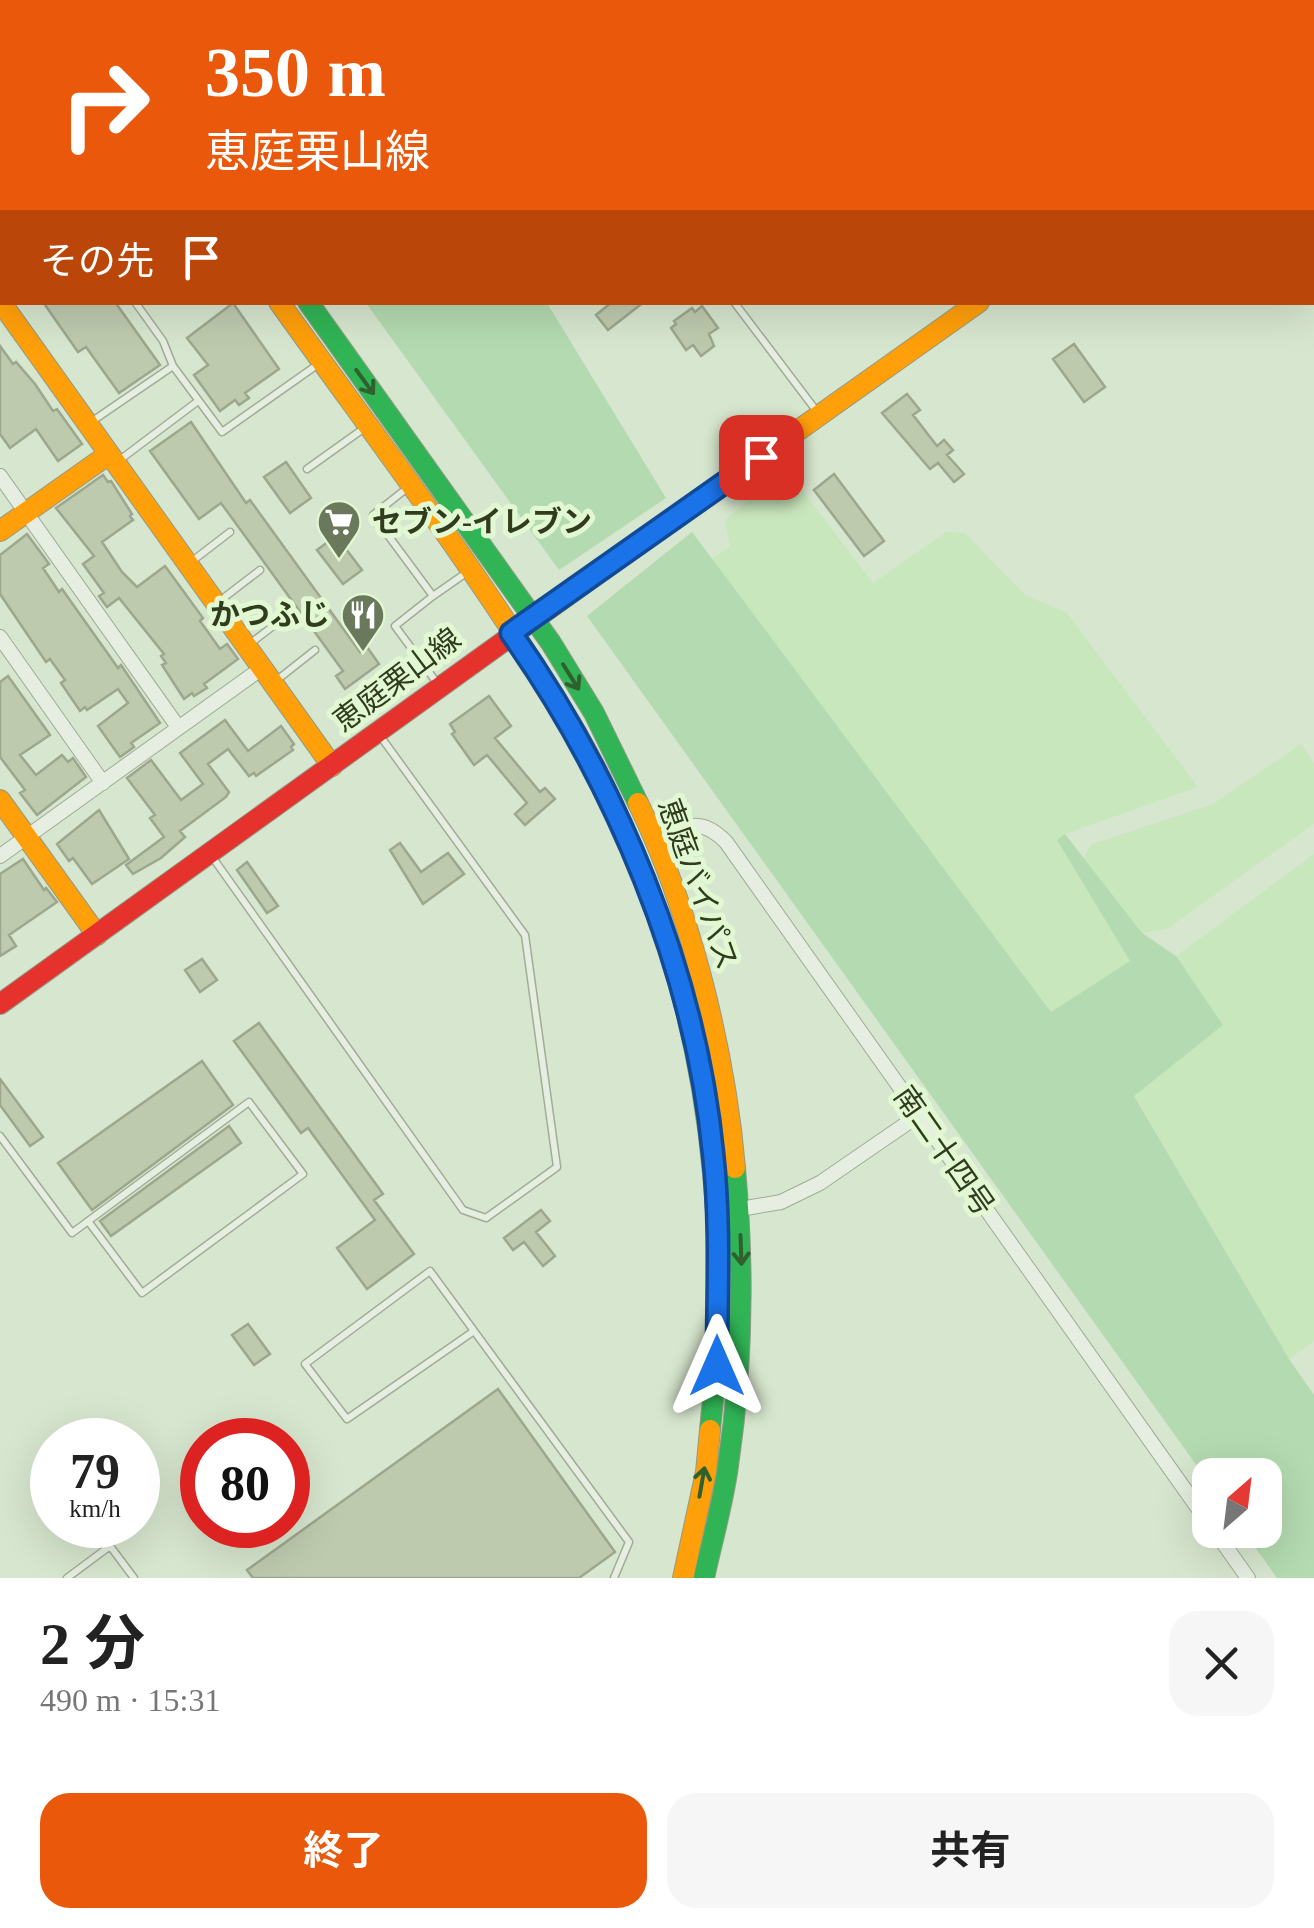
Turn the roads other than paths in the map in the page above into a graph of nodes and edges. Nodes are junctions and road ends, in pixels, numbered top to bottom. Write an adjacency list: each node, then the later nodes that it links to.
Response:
1 (3, 305): 11 (main road)
2 (281, 305): 7 (main road, 恵庭バイパス)
3 (310, 305): 26 (main road, 恵庭バイパス, one-way to 26)
4 (736, 305): 10 (lane)
5 (975, 305): 10 (main road, 恵庭栗山線)
6 (138, 306): 8 (lane)
7 (321, 362): 9 (lane); 12 (main road, 恵庭バイパス)
8 (172, 366): 9 (lane); 11 (lane)
9 (198, 402): 13 (lane)
10 (820, 416): 26 (main road, 恵庭栗山線)
11 (88, 425): 13 (main road)
12 (368, 426): 14 (lane); 16 (main road, 恵庭バイパス)
13 (112, 458): 17 (main road); 20 (main road)
14 (306, 469)
15 (0, 476): 17 (street)
16 (411, 486): 22 (main road, 恵庭バイパス); 23 (lane)
17 (26, 512): 18 (main road); 33 (street)
18 (0, 531)
19 (230, 532): 20 (lane)
20 (188, 565): 24 (main road)
21 (260, 570): 24 (lane)
22 (469, 571): 23 (lane); 27 (main road, 恵庭バイパス)
23 (432, 596): 32 (lane)
24 (216, 604): 29 (main road)
25 (290, 613): 29 (lane)
26 (534, 618): 27 (main road, 恵庭栗山線); 39 (main road, 恵庭バイパス, one-way to 39)
27 (511, 633): 32 (main road, 恵庭栗山線); 54 (main road, 恵庭バイパス, one-way to 27)
28 (0, 638): 36 (street)
29 (246, 646): 31 (main road)
30 (315, 650): 31 (lane)
31 (267, 676): 33 (street); 35 (main road)
32 (440, 686): 34 (main road, 恵庭栗山線)
33 (178, 727): 36 (street)
34 (378, 732): 35 (main road, 恵庭栗山線); 40 (lane)
35 (332, 766): 40 (main road, 恵庭栗山線)
36 (102, 783): 38 (street)
37 (0, 800): 38 (main road)
38 (27, 838): 41 (street); 42 (main road)
39 (654, 838): 44 (street, 南二十四号); 46 (main road, 恵庭バイパス)
40 (210, 854): 42 (main road, 恵庭栗山線)
41 (0, 856)
42 (97, 935): 43 (main road, 恵庭栗山線)
43 (0, 1004)
44 (919, 1115): 46 (street); 49 (street, 南二十四号)
45 (0, 1136): 47 (lane)
46 (740, 1209): 55 (main road, 恵庭バイパス, one-way to 55)
47 (88, 1221): 47 (lane)
48 (474, 1331): 48 (lane); 53 (lane)
49 (1192, 1500)
50 (1226, 1548): 56 (street, 南二十四号)
51 (66, 1578): 52 (lane)
52 (134, 1578)
53 (614, 1578)
54 (683, 1578)
55 (704, 1578)
56 (1248, 1578)

